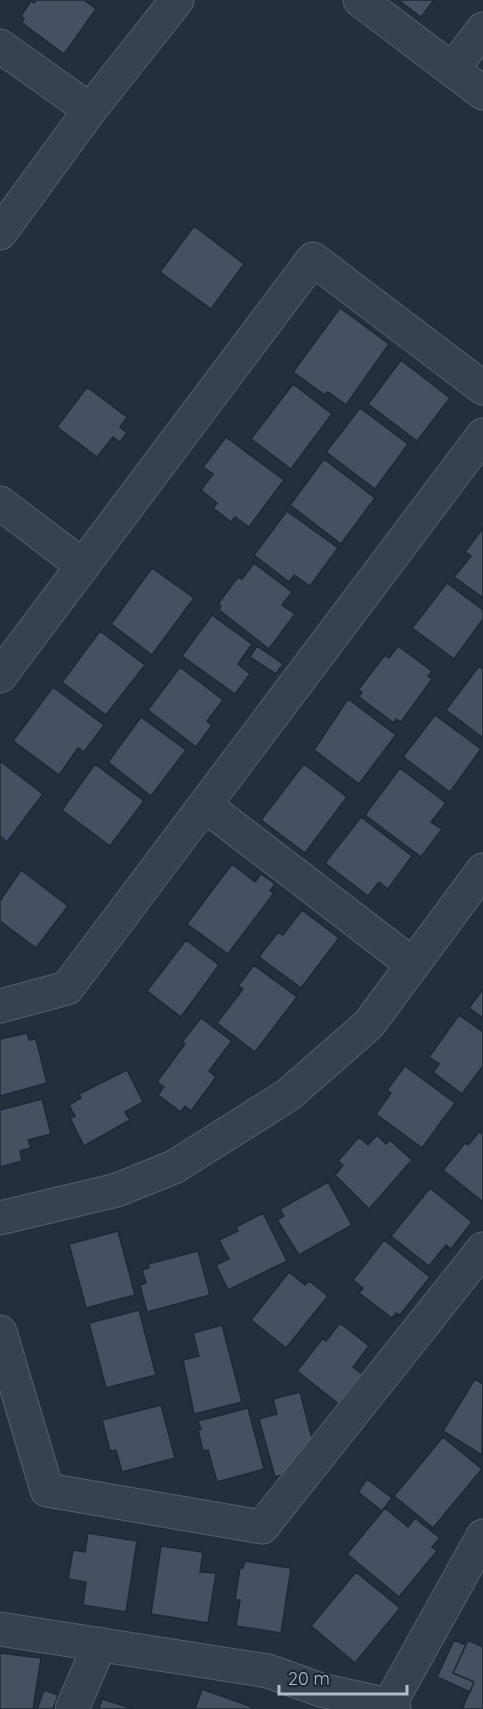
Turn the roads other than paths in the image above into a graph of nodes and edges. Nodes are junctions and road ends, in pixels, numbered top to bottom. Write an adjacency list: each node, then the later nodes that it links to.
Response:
1 (177, 0): 7 (street)
2 (360, 0): 5 (street)
3 (483, 29): 5 (street)
4 (0, 46): 7 (street)
5 (452, 70): 6 (street)
6 (483, 93)
7 (90, 110): 8 (street)
8 (0, 233)
9 (483, 388): 12 (street)
10 (483, 435): 14 (street)
11 (0, 503): 12 (street)
12 (83, 566): 13 (street)
13 (0, 676)
14 (206, 806): 16 (street); 17 (street)
15 (483, 870): 16 (street)
16 (412, 964): 18 (street)
17 (0, 1006)
18 (0, 1218)
19 (483, 1248): 20 (street)
20 (0, 1332)
21 (483, 1536): 24 (street)
22 (0, 1629): 23 (street)
23 (100, 1644): 24 (street); 25 (street)
24 (392, 1707)
25 (72, 1709)

